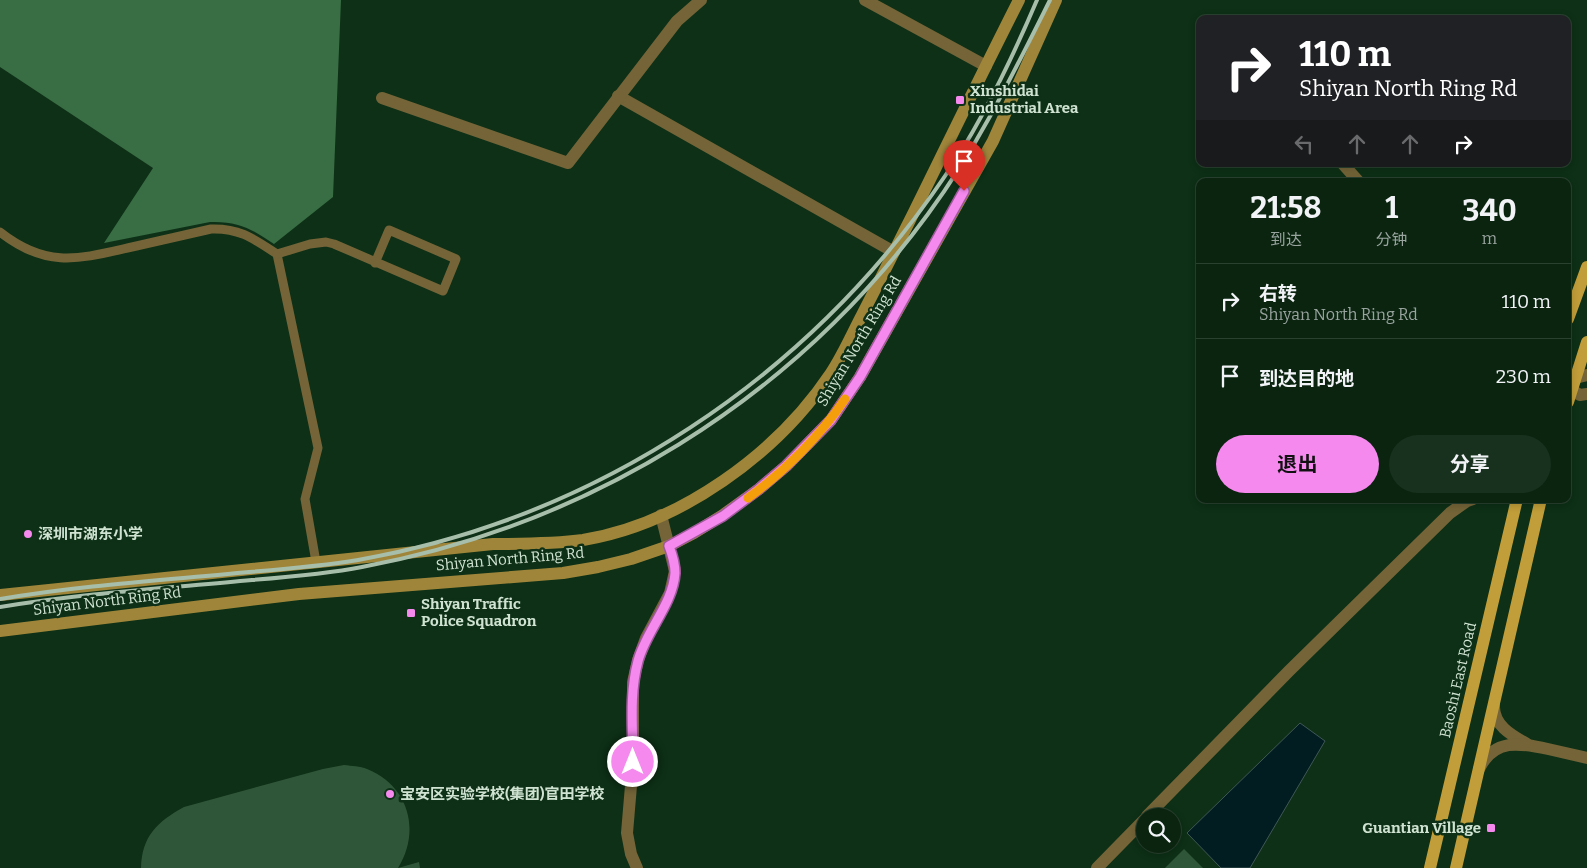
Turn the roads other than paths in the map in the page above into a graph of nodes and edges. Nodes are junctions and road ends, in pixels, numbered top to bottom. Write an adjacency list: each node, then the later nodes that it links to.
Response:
1 (701, 0): 6 (street)
2 (865, 0): 5 (street)
3 (1019, 0): 5 (main road, Shiyan North Ring Rd)
4 (1056, 0): 23 (main road, Shiyan North Ring Rd)
5 (986, 66): 11 (main road, Shiyan North Ring Rd)
6 (618, 96): 7 (street); 11 (street)
7 (382, 98)
8 (1346, 167): 9 (street)
9 (1355, 178)
10 (0, 232): 12 (lane)
11 (894, 252): 22 (main road, Shiyan North Ring Rd)
12 (277, 254): 13 (lane); 24 (lane)
13 (375, 263): 13 (lane)
14 (1587, 268): 15 (main road)
15 (1571, 311)
16 (1587, 342): 17 (main road)
17 (1573, 385): 18 (street)
18 (1587, 394)
19 (1463, 503): 31 (street)
20 (1517, 503): 35 (main road, Baoshi East Road)
21 (1540, 503): 27 (main road)
22 (661, 515): 23 (street); 24 (main road, Shiyan North Ring Rd)
23 (669, 546): 26 (main road, Shiyan North Ring Rd); 33 (street)
24 (316, 562): 25 (main road, Shiyan North Ring Rd)
25 (0, 595)
26 (0, 631)
27 (1494, 703): 28 (street); 30 (main road)
28 (1527, 744): 29 (street); 30 (street)
29 (1587, 758)
30 (1479, 770): 36 (main road)
31 (1155, 808)
32 (1136, 827): 34 (street)
33 (637, 868)
34 (1097, 868)
35 (1430, 868)
36 (1456, 868)

